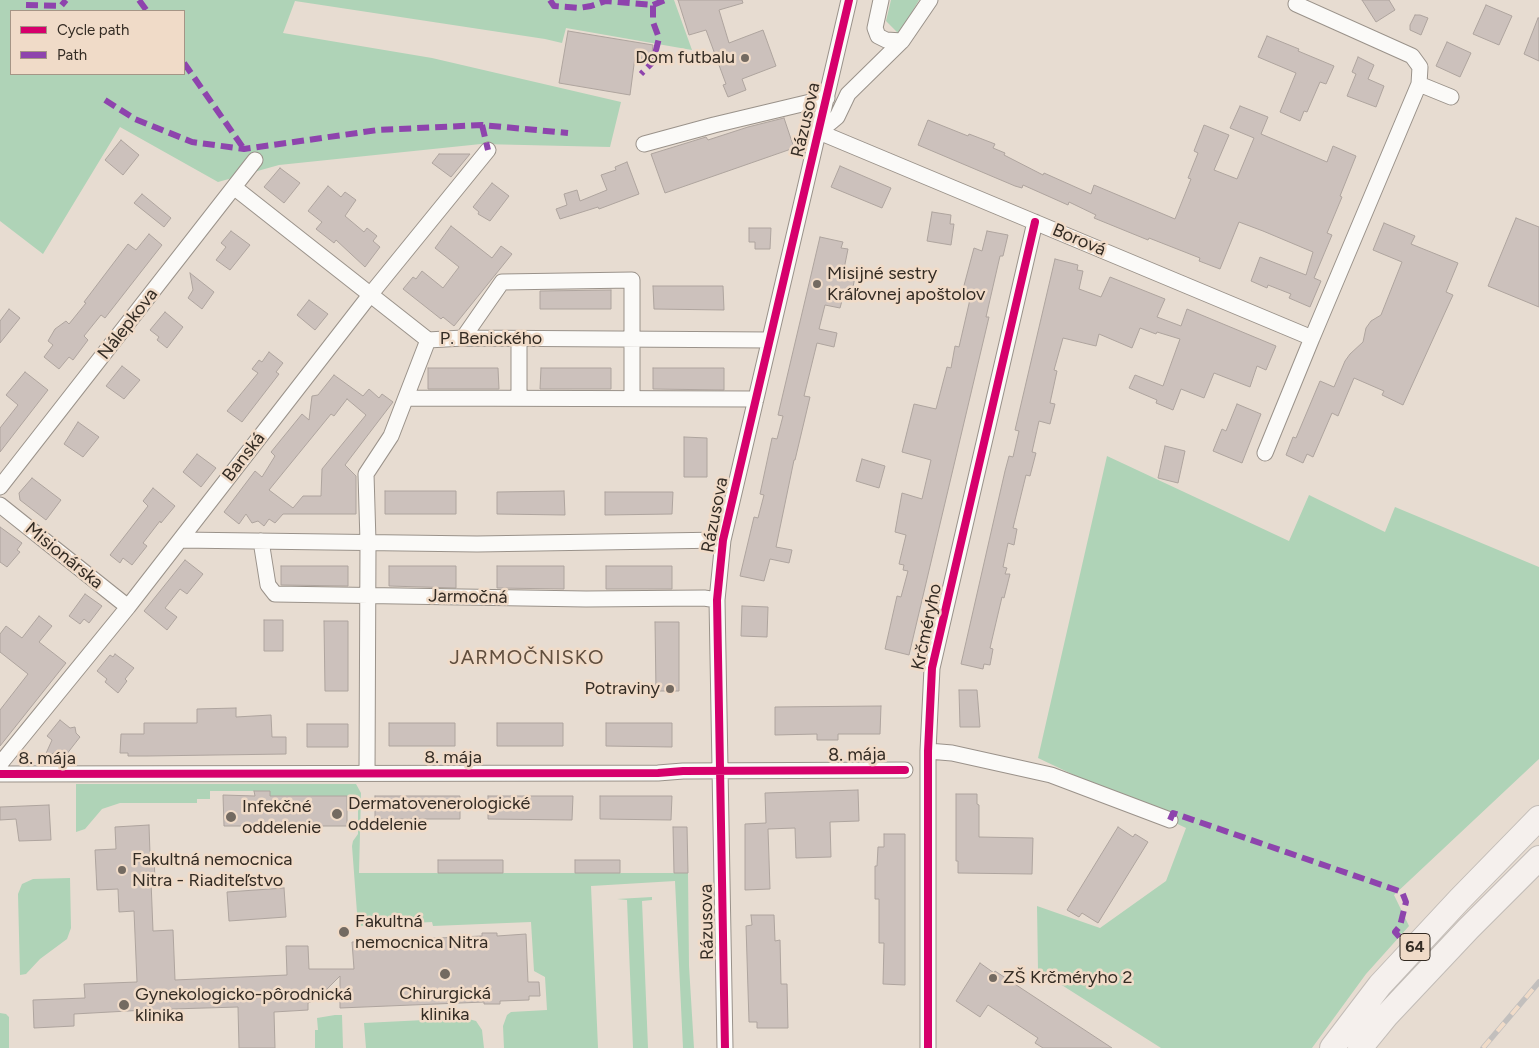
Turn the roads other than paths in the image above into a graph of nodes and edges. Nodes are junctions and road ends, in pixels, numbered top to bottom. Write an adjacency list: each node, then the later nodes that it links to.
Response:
1 (849, 0): 8 (street, Rázusova)
2 (881, 0): 5 (street)
3 (930, 0): 5 (street)
4 (1296, 4): 6 (street)
5 (902, 41): 9 (street)
6 (1419, 84): 7 (street); 17 (street)
7 (1451, 97)
8 (827, 98): 9 (street, Rázusova); 10 (street, Rázusova)
9 (818, 132): 14 (street, Borová); 21 (street, Rázusova)
10 (644, 144)
11 (488, 150): 15 (street, Banská)
12 (255, 160): 13 (street, Nálepkova)
13 (234, 188): 15 (street, P. Benického); 27 (street, Nálepkova)
14 (1036, 222): 17 (street, Borová); 36 (street, Krčméryho)
15 (370, 295): 19 (street, P. Benického); 29 (street, Banská)
16 (463, 338): 18 (street, P. Benického); 19 (street, P. Benického); 20 (street)
17 (1312, 338): 26 (street)
18 (520, 339): 20 (street, P. Benického); 23 (street)
19 (428, 340): 22 (street)
20 (632, 340): 21 (street, P. Benického); 24 (street)
21 (769, 340): 25 (street, Rázusova)
22 (406, 398): 23 (street); 32 (street)
23 (519, 398): 24 (street)
24 (632, 398): 25 (street)
25 (756, 399): 30 (street, Rázusova)
26 (1265, 453)
27 (0, 487)
28 (0, 505): 35 (street, Misionárska)
29 (180, 540): 31 (street); 35 (street, Banská)
30 (723, 540): 32 (street); 34 (street, Rázusova)
31 (261, 541): 32 (street); 33 (street, Jarmočná)
32 (368, 542): 33 (street)
33 (368, 596): 34 (street, Jarmočná); 40 (street)
34 (717, 600): 39 (street, Rázusova)
35 (128, 607): 37 (street, Banská)
36 (928, 750): 43 (street); 48 (street, Krčméryho)
37 (0, 764)
38 (905, 770): 39 (street, 8. mája)
39 (719, 772): 40 (street, 8. mája); 47 (street, Rázusova)
40 (367, 773): 41 (street, 8. mája)
41 (0, 774)
42 (1539, 818): 44 (main road, 64)
43 (1170, 820)
44 (1506, 853): 46 (main road); 49 (main road, 64)
45 (1539, 858): 46 (main road, 64)
46 (1530, 878): 50 (main road, 64)
47 (725, 1048)
48 (928, 1048)
49 (1332, 1048)
50 (1360, 1048)

